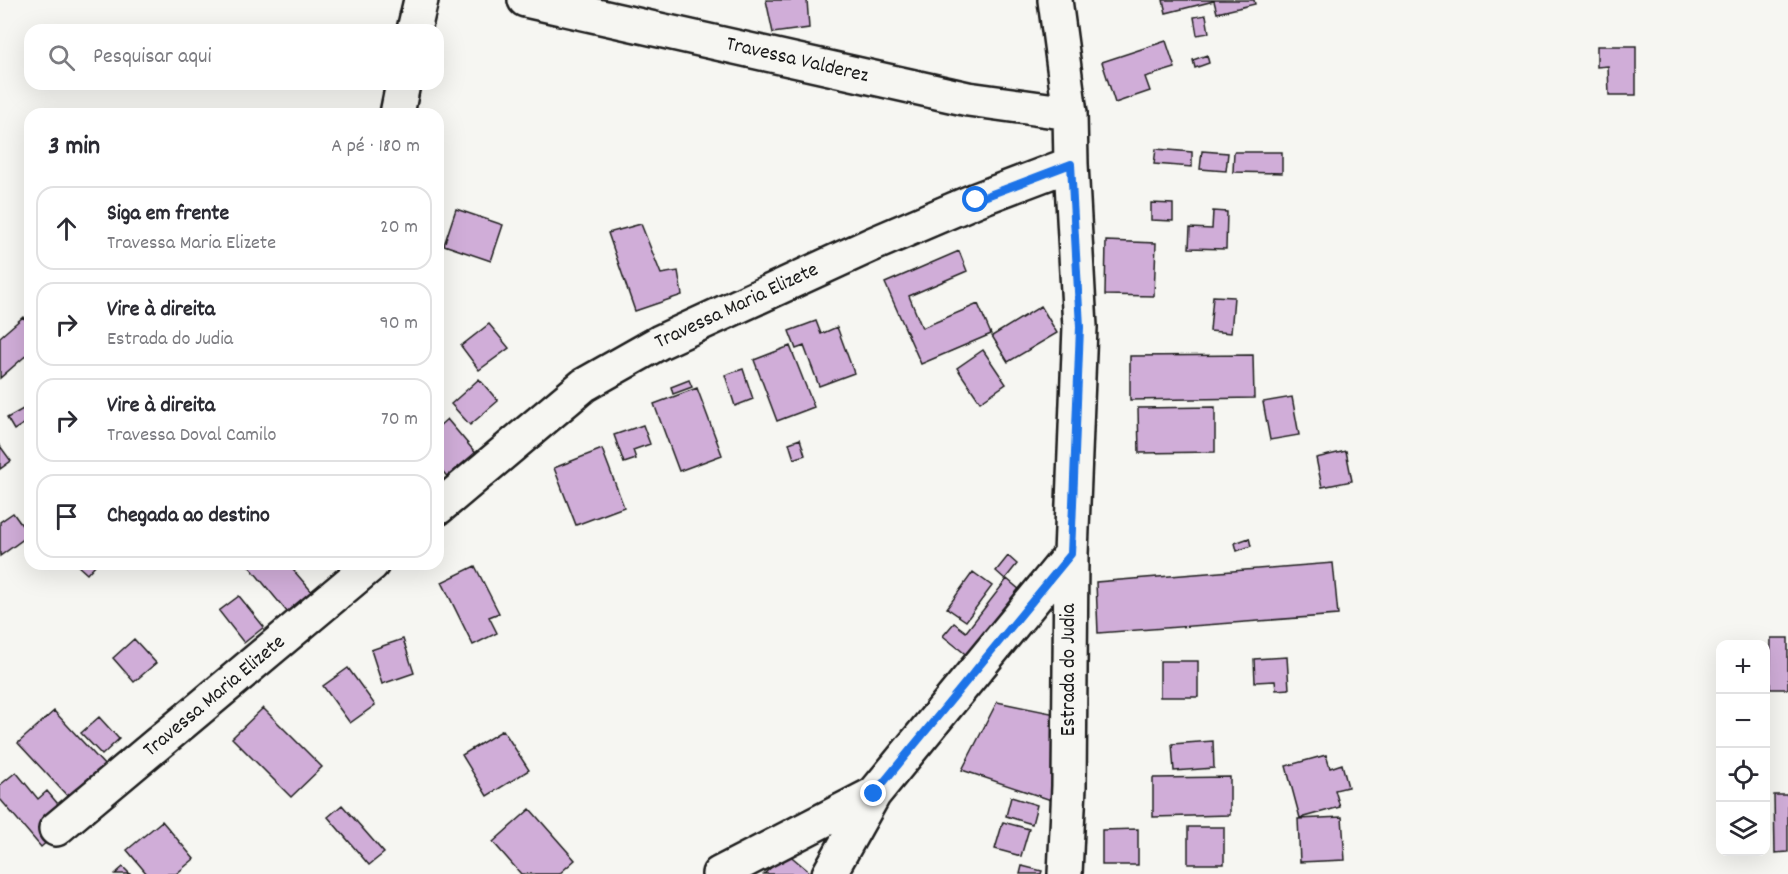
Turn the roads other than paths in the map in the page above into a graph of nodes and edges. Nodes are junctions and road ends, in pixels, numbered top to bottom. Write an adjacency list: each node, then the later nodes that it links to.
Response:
1 (421, 0): 4 (street)
2 (525, 0): 7 (street, Travessa Valderez)
3 (1055, 0): 7 (street, Estrada do Judia)
4 (415, 24)
5 (402, 90): 6 (street)
6 (398, 108)
7 (1071, 113): 8 (street, Estrada do Judia)
8 (1071, 164): 9 (street, Travessa Maria Elizete); 10 (street, Estrada do Judia)
9 (444, 503)
10 (1071, 554): 12 (street); 16 (street, Estrada do Judia)
11 (365, 570): 13 (street, Travessa Maria Elizete)
12 (874, 794): 14 (street); 15 (street)
13 (56, 829)
14 (719, 874)
15 (829, 874)
16 (1065, 874)

